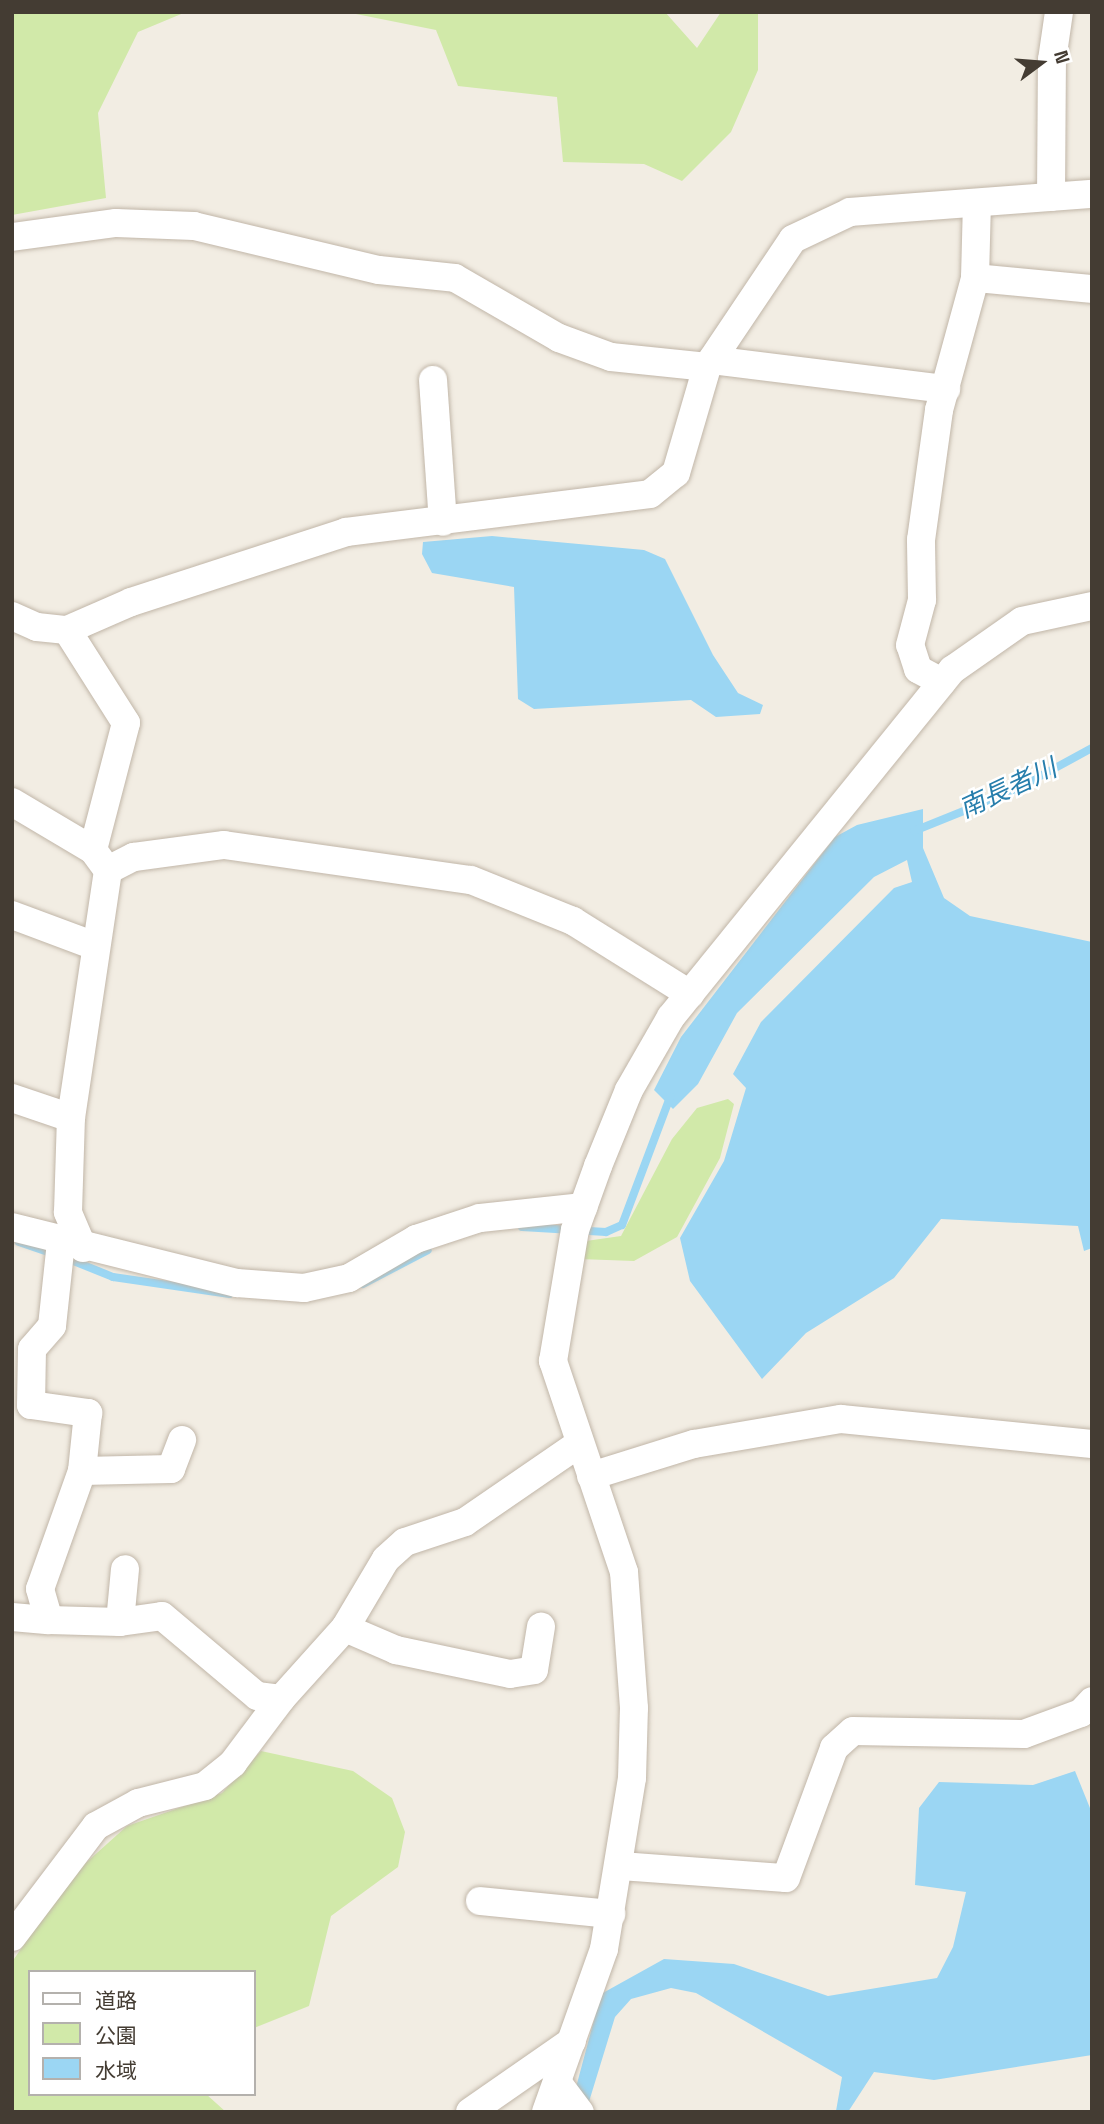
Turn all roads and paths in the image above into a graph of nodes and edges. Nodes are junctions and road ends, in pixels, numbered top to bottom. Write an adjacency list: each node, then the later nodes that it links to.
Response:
1 (1059, 12): 3 (street)
2 (1092, 194): 3 (street)
3 (1051, 197): 4 (street)
4 (977, 203): 6 (street); 8 (street)
5 (12, 237): 8 (street)
6 (975, 278): 7 (street); 10 (street)
7 (1092, 289)
8 (709, 364): 10 (street); 11 (street)
9 (433, 380): 11 (street)
10 (946, 389): 15 (street)
11 (443, 522): 14 (street)
12 (1092, 606): 15 (street)
13 (12, 616): 14 (street)
14 (67, 630): 17 (street)
15 (942, 682): 20 (street)
16 (12, 802): 17 (street)
17 (100, 860): 19 (street); 20 (street)
18 (12, 915): 19 (street)
19 (94, 946): 22 (street)
20 (690, 993): 23 (street)
21 (12, 1098): 22 (street)
22 (71, 1118): 25 (street)
23 (583, 1207): 25 (street); 29 (street)
24 (12, 1227): 25 (street)
25 (72, 1245): 26 (street)
26 (21, 1405): 30 (street)
27 (182, 1440): 30 (street)
28 (1092, 1444): 31 (street)
29 (577, 1445): 31 (street); 37 (street)
30 (82, 1471): 34 (street)
31 (591, 1476): 40 (street)
32 (125, 1569): 35 (street)
33 (12, 1617): 34 (street)
34 (49, 1620): 35 (street)
35 (120, 1622): 38 (street)
36 (541, 1627): 37 (street)
37 (345, 1628): 38 (street)
38 (281, 1699): 43 (street)
39 (1092, 1700): 40 (street)
40 (621, 1866): 42 (street)
41 (480, 1901): 42 (street)
42 (611, 1914): 44 (street)
43 (12, 1937)
44 (572, 2042): 45 (street); 46 (street)
45 (557, 2082): 47 (street); 48 (street)
46 (470, 2112)
47 (546, 2112)
48 (580, 2112)

